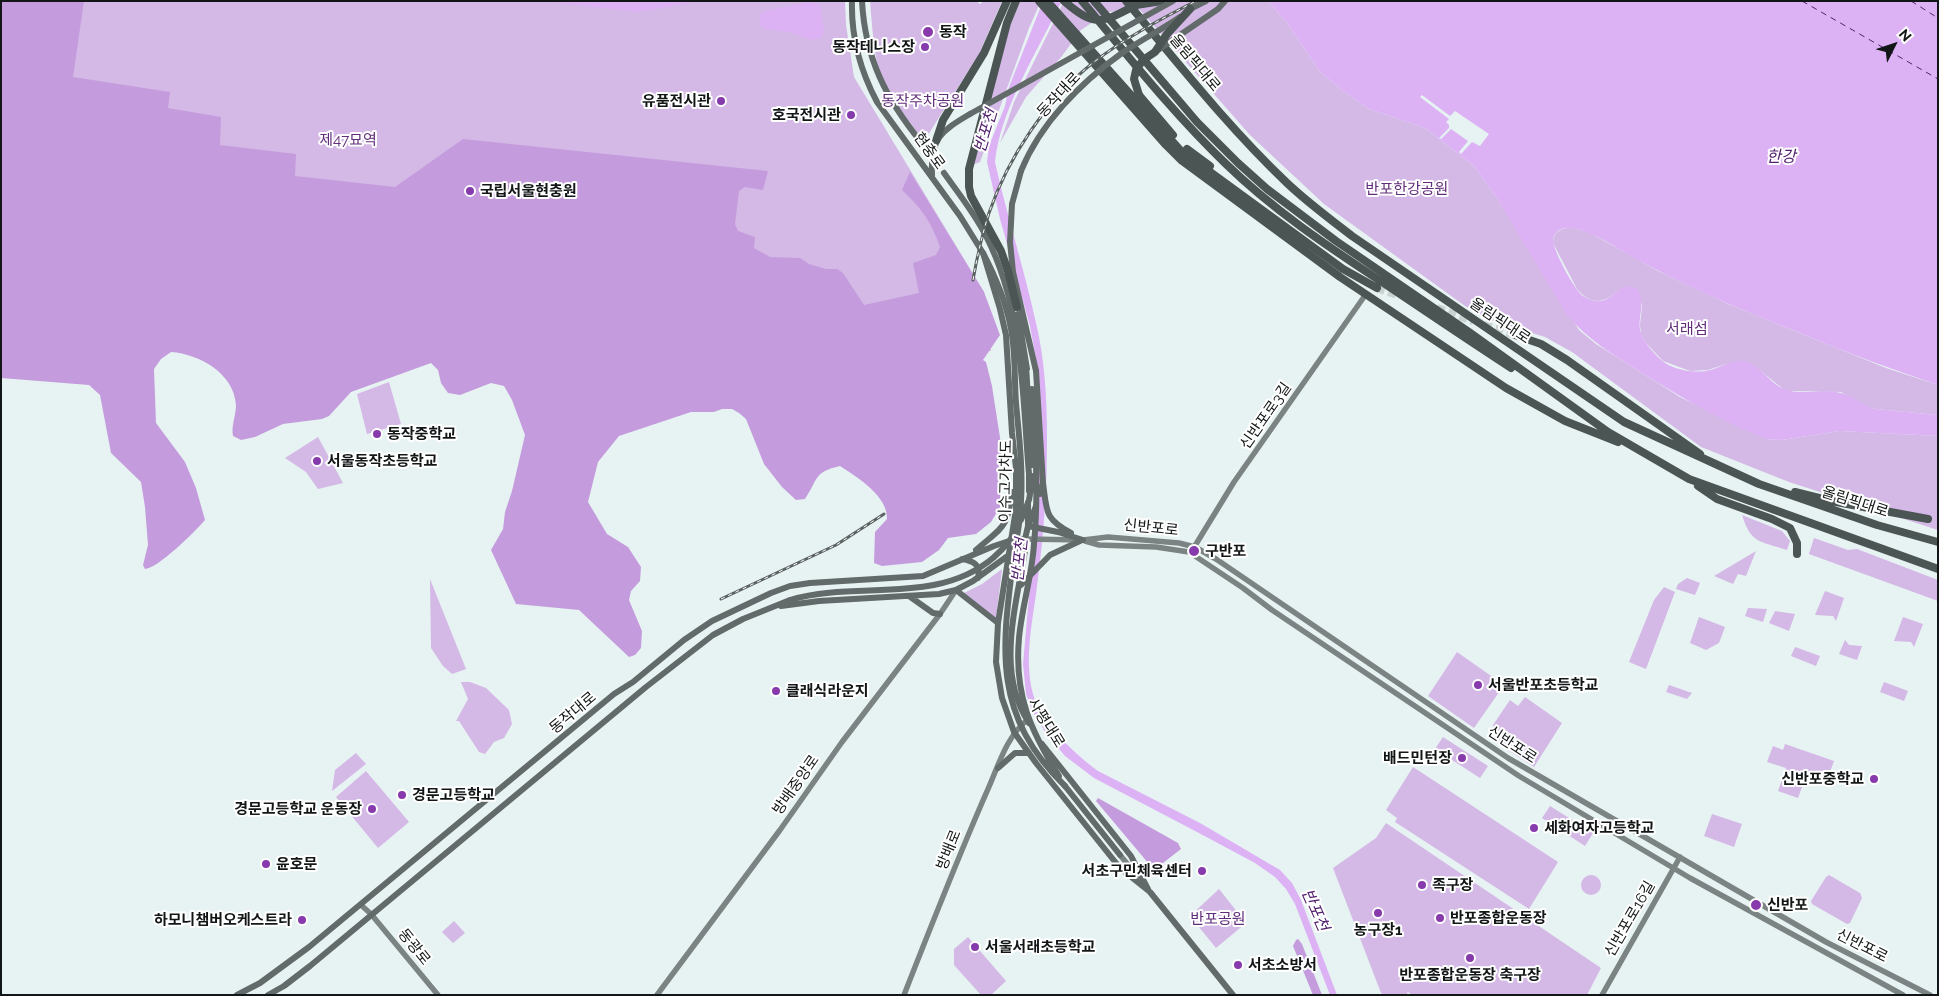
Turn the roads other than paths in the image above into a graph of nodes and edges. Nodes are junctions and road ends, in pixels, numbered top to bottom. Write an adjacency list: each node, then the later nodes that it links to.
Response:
1 (852, 1): 22 (main road, 현충로)
2 (862, 1): 20 (main road, 현충로)
3 (1006, 1): 19 (highway)
4 (1016, 1): 28 (highway)
5 (1039, 1): 17 (highway)
6 (1047, 1): 17 (highway)
7 (1064, 1): 15 (highway, bridge)
8 (1082, 1): 33 (highway, 올림픽대로)
9 (1126, 1): 35 (highway, 올림픽대로)
10 (1162, 1): 15 (highway)
11 (1173, 1): 19 (main road, 동작대로, bridge)
12 (1206, 1): 16 (main road, 동작대로)
13 (1225, 1): 18 (main road, bridge)
14 (1094, 2): 33 (highway, 올림픽대로)
15 (1140, 3)
16 (1190, 9): 18 (highway, bridge); 29 (main road, 동작대로, bridge)
17 (1077, 41): 23 (highway); 27 (highway)
18 (1155, 52): 23 (highway, bridge)
19 (936, 141): 22 (main road)
20 (920, 142)
21 (944, 173): 25 (main road)
22 (932, 177): 24 (main road, 현충로)
23 (1243, 195): 26 (highway)
24 (983, 253): 36 (main road, 동작대로, bridge); 68 (main road, 이수고가차도, bridge)
25 (1006, 286): 28 (main road); 41 (main road)
26 (1377, 288)
27 (1366, 294): 34 (highway); 46 (main road, 신반포로3길)
28 (1017, 308): 31 (main road)
29 (1029, 336): 32 (main road); 39 (main road, bridge)
30 (1516, 336): 35 (highway)
31 (1026, 365): 32 (main road); 58 (main road, 동작대로, bridge)
32 (1032, 389): 68 (main road, 이수고가차도, bridge)
33 (1584, 415): 34 (highway, 올림픽대로)
34 (1641, 451): 37 (highway, 올림픽대로)
35 (1711, 463): 38 (highway, 올림픽대로)
36 (1016, 468): 42 (main road, 동작대로); 47 (main road, 동작대로)
37 (1689, 479): 49 (highway); 52 (highway, 올림픽대로)
38 (1752, 481): 40 (highway); 45 (highway, 올림픽대로)
39 (1043, 483): 41 (main road, bridge); 43 (main road)
40 (1928, 519)
41 (1031, 527): 43 (main road); 44 (main road)
42 (1012, 540): 44 (main road, 동작대로); 47 (main road, 동작대로); 50 (main road, 동작대로)
43 (1083, 540): 44 (main road, 신반포로); 46 (main road, 신반포로); 48 (main road, 신반포로); 54 (main road)
44 (1026, 542): 50 (main road, 동작대로); 54 (main road, 사평대로)
45 (1938, 542)
46 (1195, 547): 48 (main road, 신반포로3길); 70 (main road, 신반포로)
47 (972, 554): 51 (main road, 동작대로)
48 (1191, 554): 71 (main road, 신반포로)
49 (1797, 554)
50 (1008, 555): 53 (main road, 동작대로); 60 (main road, 사평대로)
51 (962, 559): 53 (main road); 56 (main road, 동작대로)
52 (1938, 569)
53 (978, 578): 55 (main road, 동작대로)
54 (1020, 586): 61 (main road, 사평대로)
55 (956, 590): 57 (main road, 동작대로); 59 (main road, 방배중앙로); 60 (main road)
56 (771, 593): 58 (main road); 73 (main road, 동작대로)
57 (909, 596): 58 (main road, 동작대로); 59 (main road)
58 (775, 607): 74 (main road, 동작대로)
59 (940, 614): 78 (main road, 방배중앙로)
60 (998, 623): 62 (main road, 사평대로)
61 (1027, 720): 62 (main road, 방배로); 65 (main road, 사평대로)
62 (1015, 731): 63 (main road); 64 (main road, 사평대로); 67 (main road, 방배로)
63 (1046, 752): 65 (main road); 66 (main road)
64 (1028, 754): 66 (main road, 사평대로); 67 (main road)
65 (1055, 760): 72 (main road, 사평대로)
66 (1036, 763): 72 (main road, 사평대로)
67 (998, 768): 79 (main road, 방배로)
68 (1065, 786): 69 (main road, 이수고가차도)
69 (1120, 855): 72 (main road, 사평대로)
70 (1680, 857): 71 (main road, 신반포로16길); 83 (main road, 신반포로)
71 (1676, 868): 81 (main road, 신반포로16길); 82 (main road, 신반포로)
72 (1150, 892): 80 (main road, 사평대로)
73 (361, 905): 74 (main road, 동광로); 75 (main road, 동작대로)
74 (371, 914): 76 (main road, 동작대로); 77 (main road, 동광로)
75 (237, 995)
76 (268, 995)
77 (438, 995)
78 (657, 995)
79 (904, 995)
80 (1233, 995)
81 (1602, 995)
82 (1903, 995)
83 (1930, 995)

